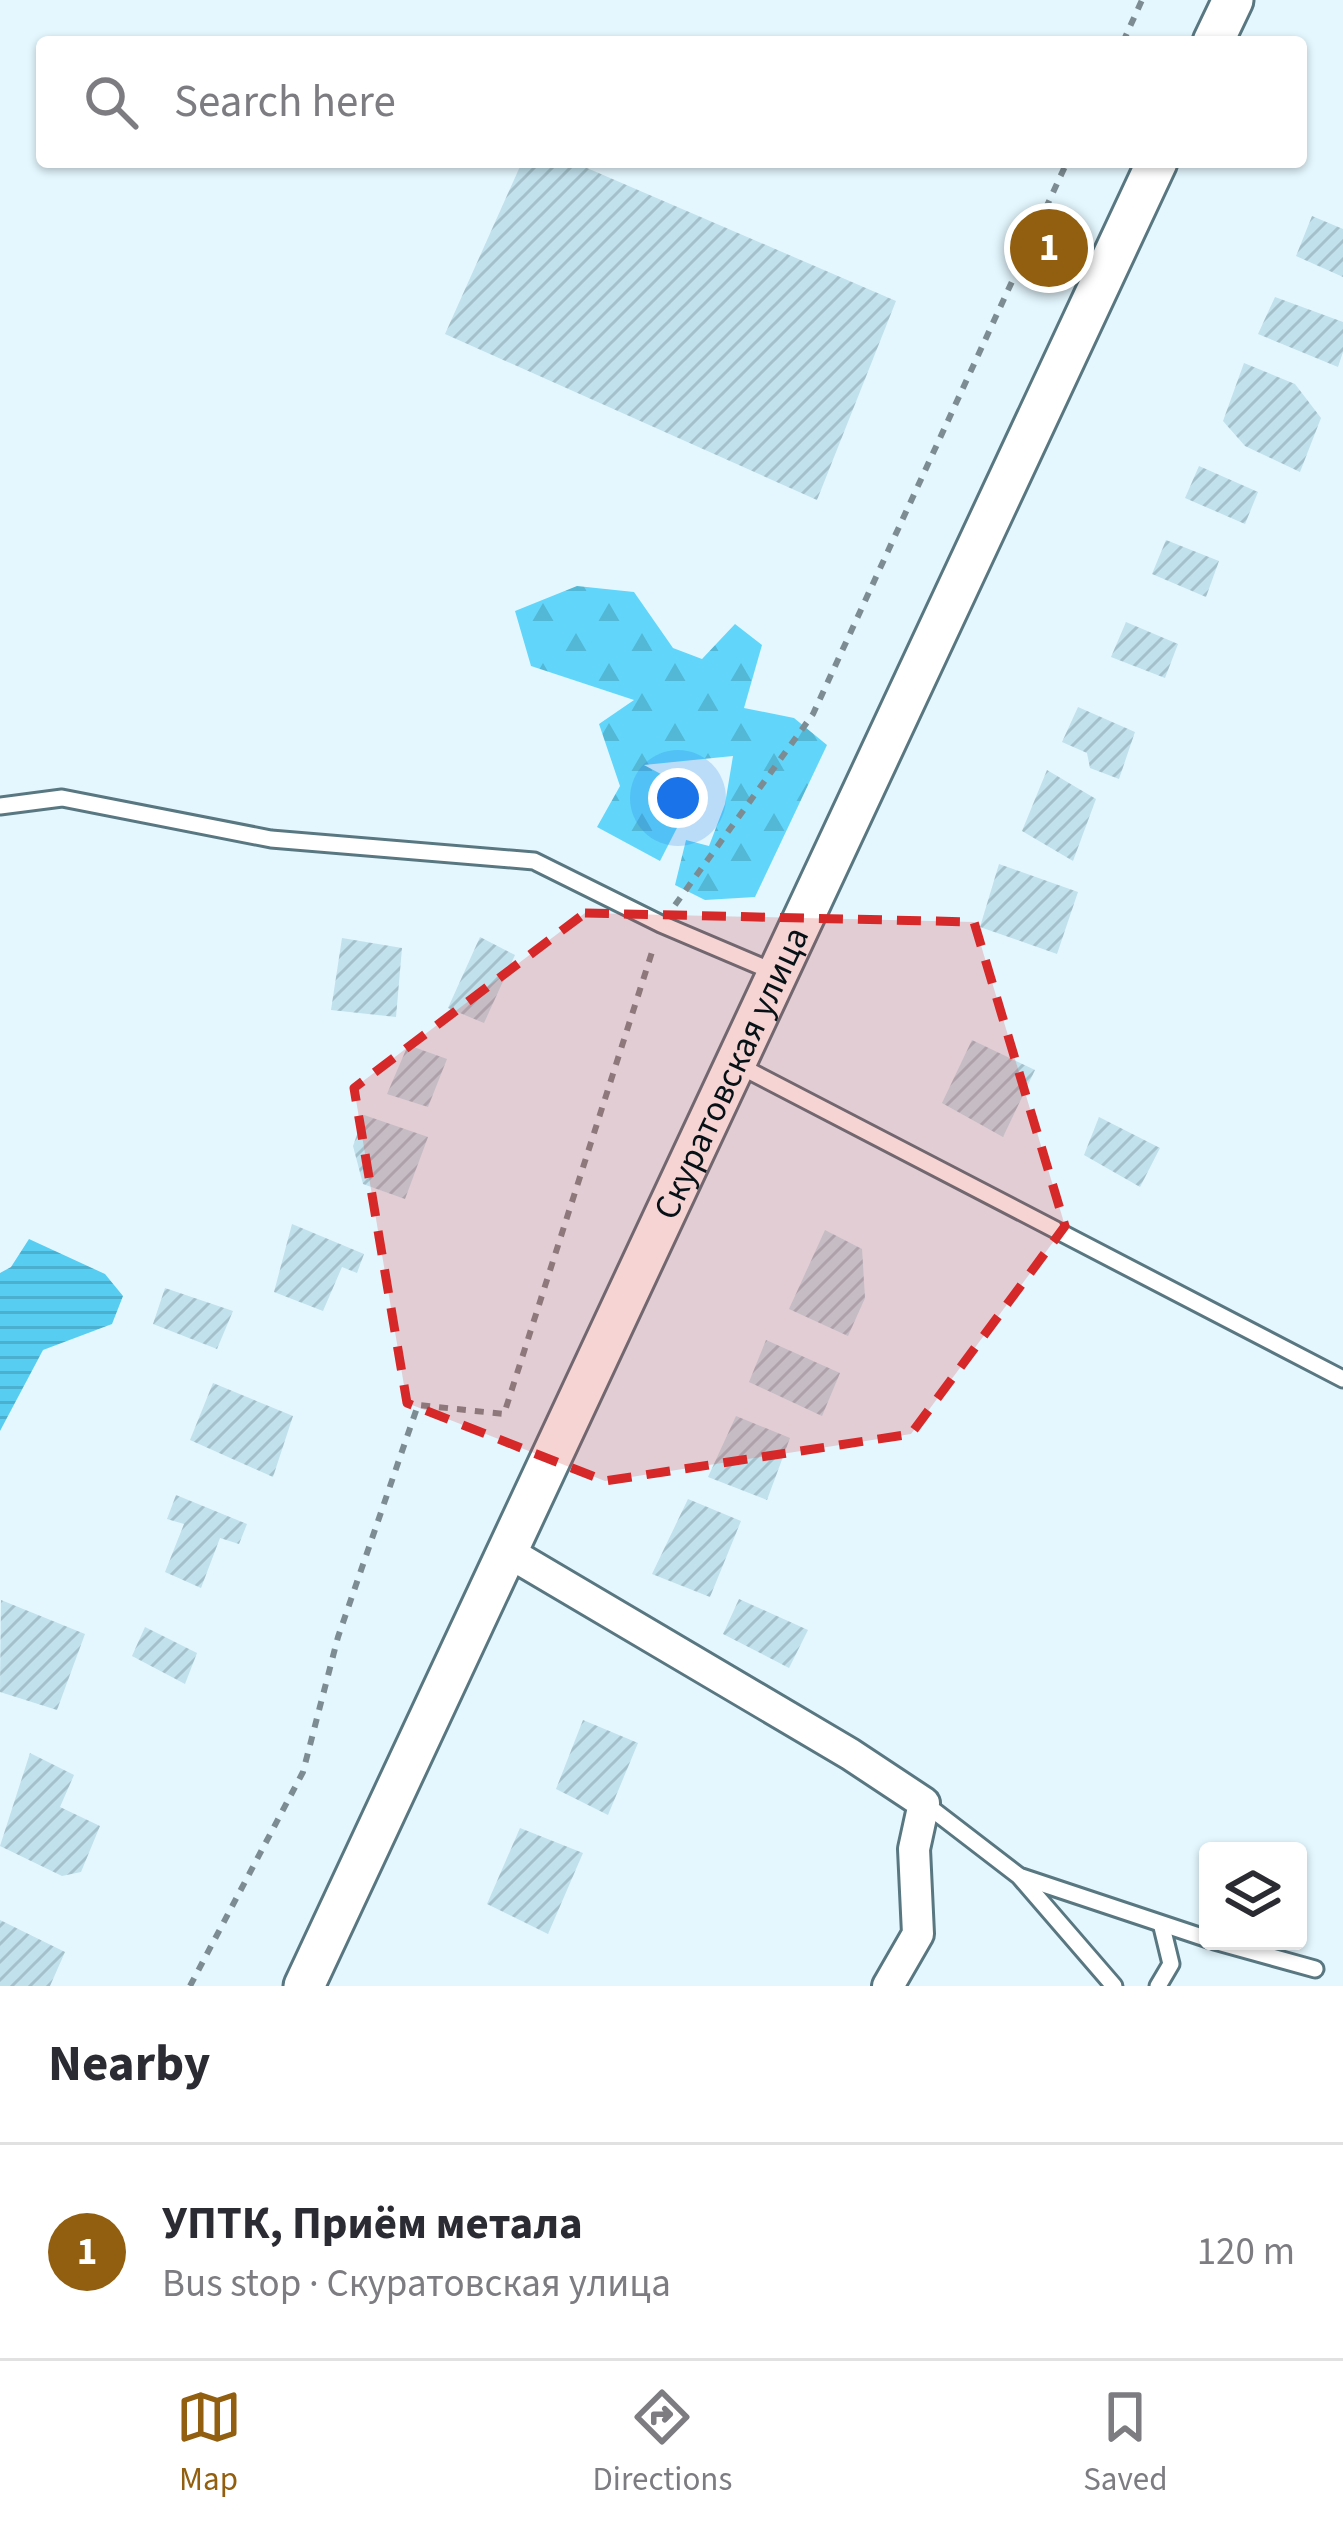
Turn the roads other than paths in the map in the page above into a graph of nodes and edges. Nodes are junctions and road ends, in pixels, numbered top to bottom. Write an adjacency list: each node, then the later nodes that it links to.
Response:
1 (1233, 0): 2 (street)
2 (1216, 36)
3 (1154, 168): 5 (street, Скуратовская улица)
4 (0, 806): 5 (lane)
5 (777, 974): 6 (street, Скуратовская улица)
6 (736, 1063): 7 (lane); 8 (street, Скуратовская улица)
7 (1343, 1379)
8 (508, 1552): 9 (street); 15 (street, Скуратовская улица)
9 (924, 1803): 10 (lane); 16 (street)
10 (1019, 1876): 11 (lane); 17 (lane)
11 (1162, 1927): 12 (lane); 18 (lane)
12 (1199, 1937)
13 (1247, 1950): 14 (lane)
14 (1315, 1969)
15 (304, 1986)
16 (888, 1986)
17 (1114, 1986)
18 (1158, 1986)

